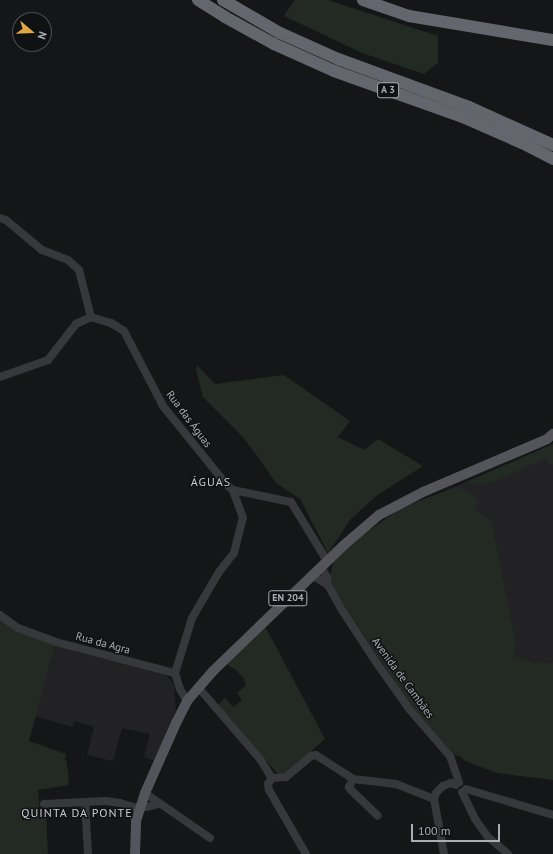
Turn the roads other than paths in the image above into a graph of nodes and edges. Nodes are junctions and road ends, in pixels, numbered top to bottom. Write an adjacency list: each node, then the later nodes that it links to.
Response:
1 (198, 0): 8 (highway, A 3)
2 (223, 0): 7 (highway, A 3)
3 (362, 0): 6 (highway)
4 (386, 0): 5 (highway)
5 (553, 32)
6 (553, 40)
7 (553, 145)
8 (553, 159)
9 (0, 218): 10 (street)
10 (91, 317): 11 (street); 13 (street, Rua das Águas)
11 (0, 377)
12 (551, 437): 14 (main road, EN 204)
13 (233, 490): 14 (street); 18 (street)
14 (324, 564): 15 (main road, EN 204); 16 (street, Avenida de Cambães)
15 (312, 575): 16 (street, Avenida de Cambães); 19 (main road, EN 204)
16 (328, 585): 23 (street, Avenida de Cambães)
17 (0, 615): 18 (street, Rua da Agra)
18 (175, 673): 20 (street)
19 (198, 687): 20 (main road, EN 204); 21 (street)
20 (187, 701): 25 (main road, EN 204)
21 (272, 778): 22 (street); 36 (street)
22 (352, 779): 26 (street); 32 (street)
23 (457, 784): 24 (street, Avenida de Cambães); 26 (street)
24 (464, 790): 31 (street); 38 (street, Avenida de Cambães)
25 (145, 793): 29 (street); 30 (main road, EN 204)
26 (434, 799): 37 (street)
27 (85, 802): 28 (street); 30 (street); 34 (street)
28 (44, 804)
29 (158, 804): 30 (street); 33 (street)
30 (140, 808): 35 (main road, EN 204)
31 (553, 815)
32 (378, 816)
33 (210, 838)
34 (88, 854)
35 (135, 854)
36 (306, 854)
37 (444, 854)
38 (508, 854)

